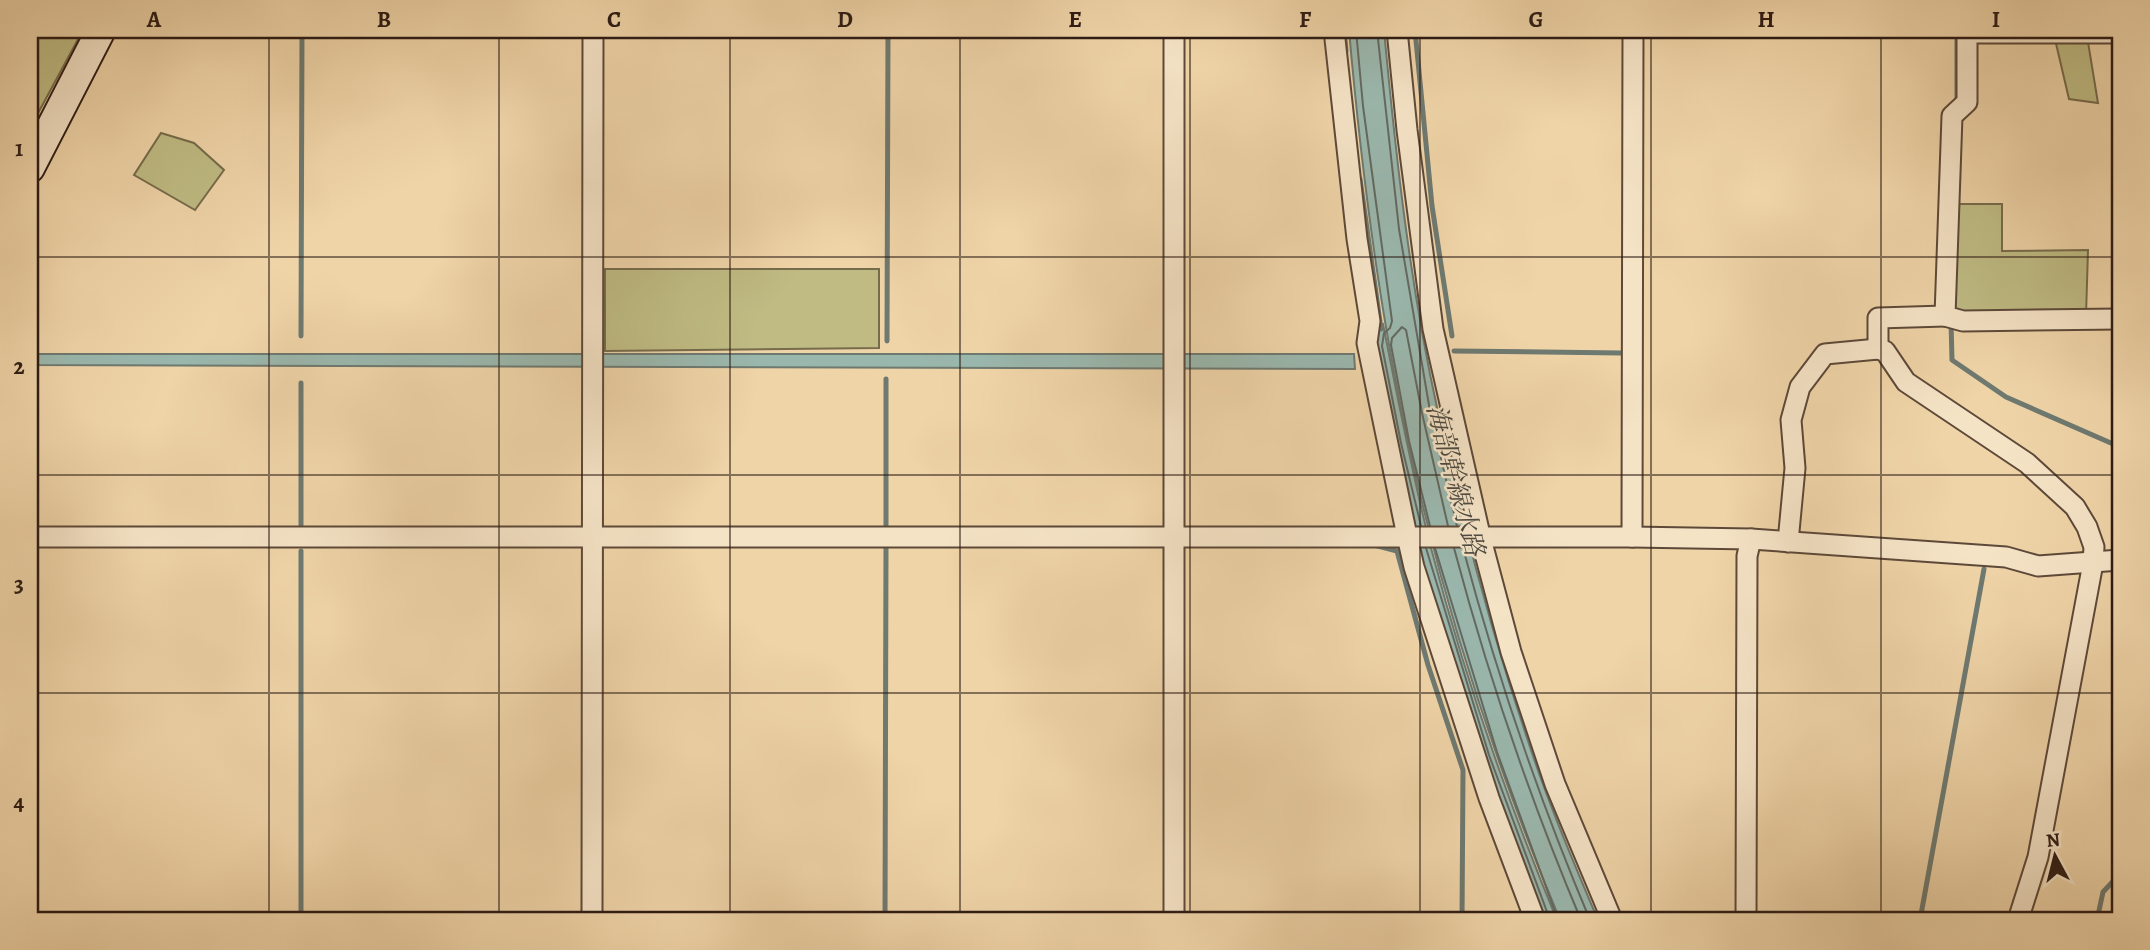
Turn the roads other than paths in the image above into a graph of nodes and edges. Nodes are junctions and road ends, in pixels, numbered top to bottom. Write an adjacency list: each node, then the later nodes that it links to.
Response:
1 (101, 30): 9 (main road)
2 (593, 30): 13 (street)
3 (1174, 30): 16 (street)
4 (1334, 30): 14 (street)
5 (1397, 30): 18 (street)
6 (1633, 30): 17 (street)
7 (1967, 31): 8 (street); 10 (street)
8 (2120, 33)
9 (30, 168)
10 (1945, 316): 11 (street); 12 (street)
11 (2120, 319)
12 (1878, 348): 20 (street); 22 (street)
13 (592, 536): 15 (street); 16 (street); 23 (street)
14 (1409, 536): 16 (street); 18 (street); 25 (street)
15 (30, 537)
16 (1173, 537): 24 (street)
17 (1632, 537): 18 (street); 19 (street)
18 (1481, 539): 26 (street)
19 (1751, 539): 20 (street); 27 (street)
20 (1788, 542): 22 (street)
21 (2120, 560): 22 (street)
22 (2094, 563): 28 (street)
23 (592, 920)
24 (1174, 920)
25 (1535, 920)
26 (1612, 920)
27 (1746, 920)
28 (2018, 920)

